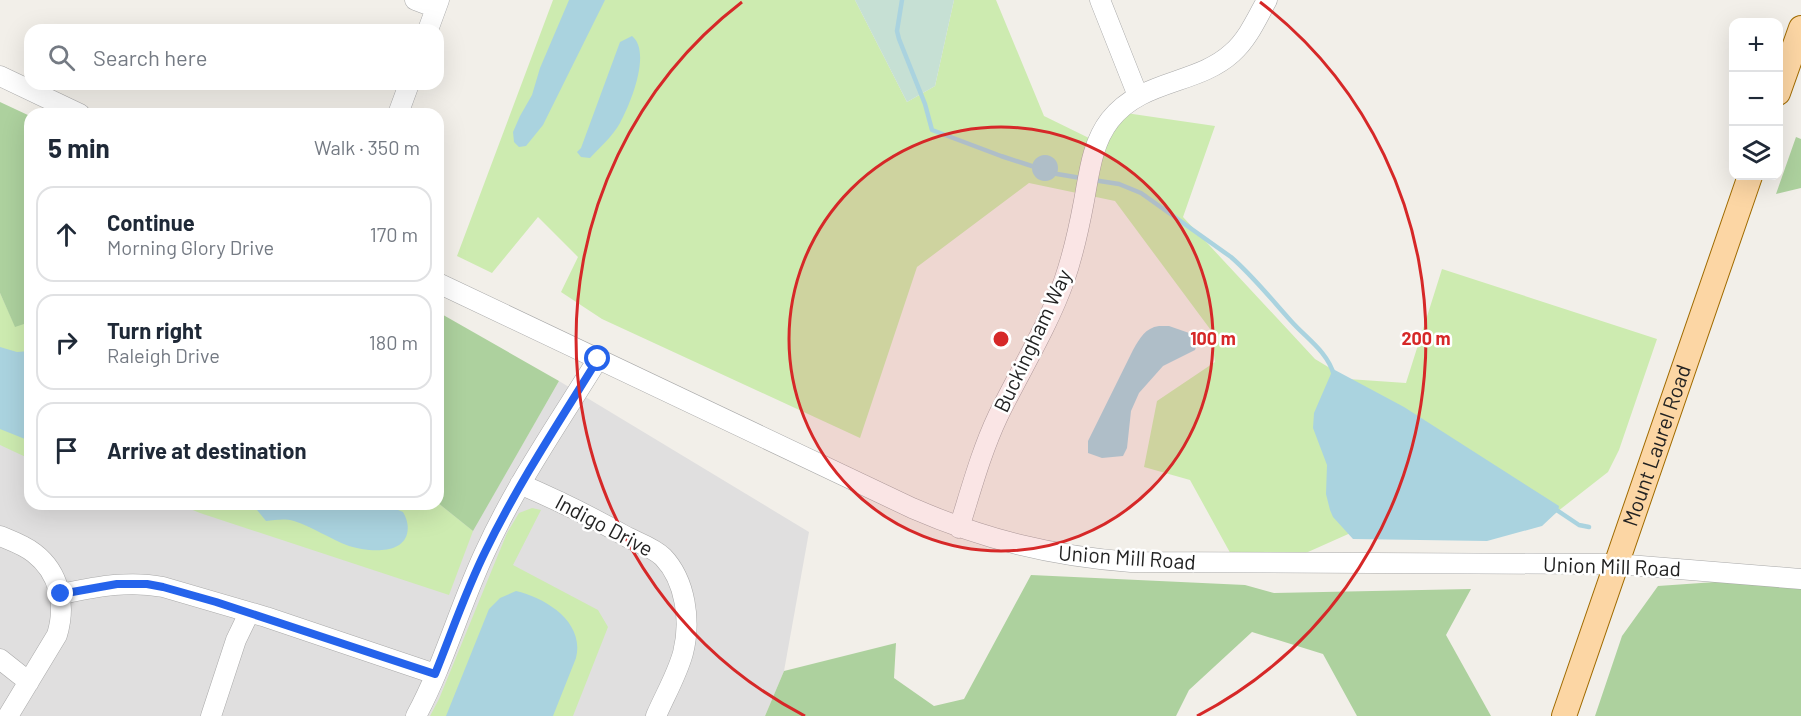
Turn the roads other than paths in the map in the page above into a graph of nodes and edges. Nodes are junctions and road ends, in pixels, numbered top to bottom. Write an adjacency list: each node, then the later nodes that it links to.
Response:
1 (415, 0): 4 (street)
2 (1100, 0): 12 (street)
3 (1267, 0): 12 (street, Buckingham Way)
4 (438, 4): 5 (street)
5 (430, 24)
6 (1801, 28): 8 (main road)
7 (0, 76): 9 (street)
8 (1783, 81)
9 (24, 87)
10 (29, 90): 13 (street)
11 (407, 90): 14 (street)
12 (1138, 96): 19 (street, Buckingham Way)
13 (67, 108)
14 (400, 108)
15 (1749, 180): 21 (main road, Mount Laurel Road)
16 (444, 286): 17 (street, Union Mill Road)
17 (598, 359): 18 (street); 19 (street, Union Mill Road)
18 (520, 484): 26 (street); 31 (street, Indigo Drive)
19 (959, 528): 21 (street, Union Mill Road)
20 (0, 536): 23 (street)
21 (1616, 564): 22 (street, Union Mill Road); 32 (main road, Mount Laurel Road)
22 (1801, 579)
23 (61, 594): 24 (street); 27 (street)
24 (249, 612): 26 (street); 29 (street)
25 (0, 659): 27 (street)
26 (435, 674): 30 (street)
27 (29, 682): 28 (street)
28 (8, 716)
29 (211, 716)
30 (416, 716)
31 (656, 716)
32 (1564, 716)

